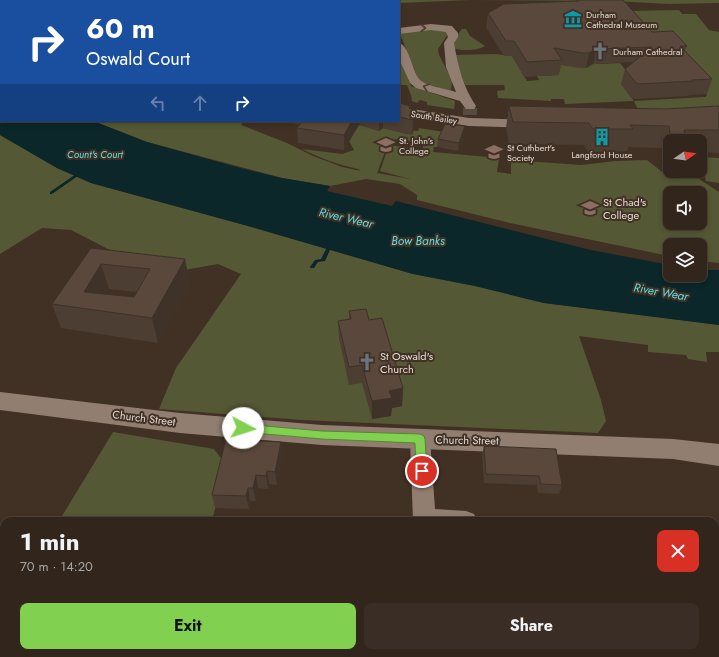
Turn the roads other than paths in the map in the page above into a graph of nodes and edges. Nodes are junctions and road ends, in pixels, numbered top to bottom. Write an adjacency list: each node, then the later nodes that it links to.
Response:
1 (400, 31): 4 (street, one-way to 4)
2 (400, 48): 4 (street, one-way to 2)
3 (400, 111): 4 (street, South Bailey)
4 (468, 111): 5 (street)
5 (545, 124)
6 (0, 400): 7 (street, Church Street)
7 (420, 439): 8 (street, Church Street); 9 (street)
8 (719, 456)
9 (425, 517)

